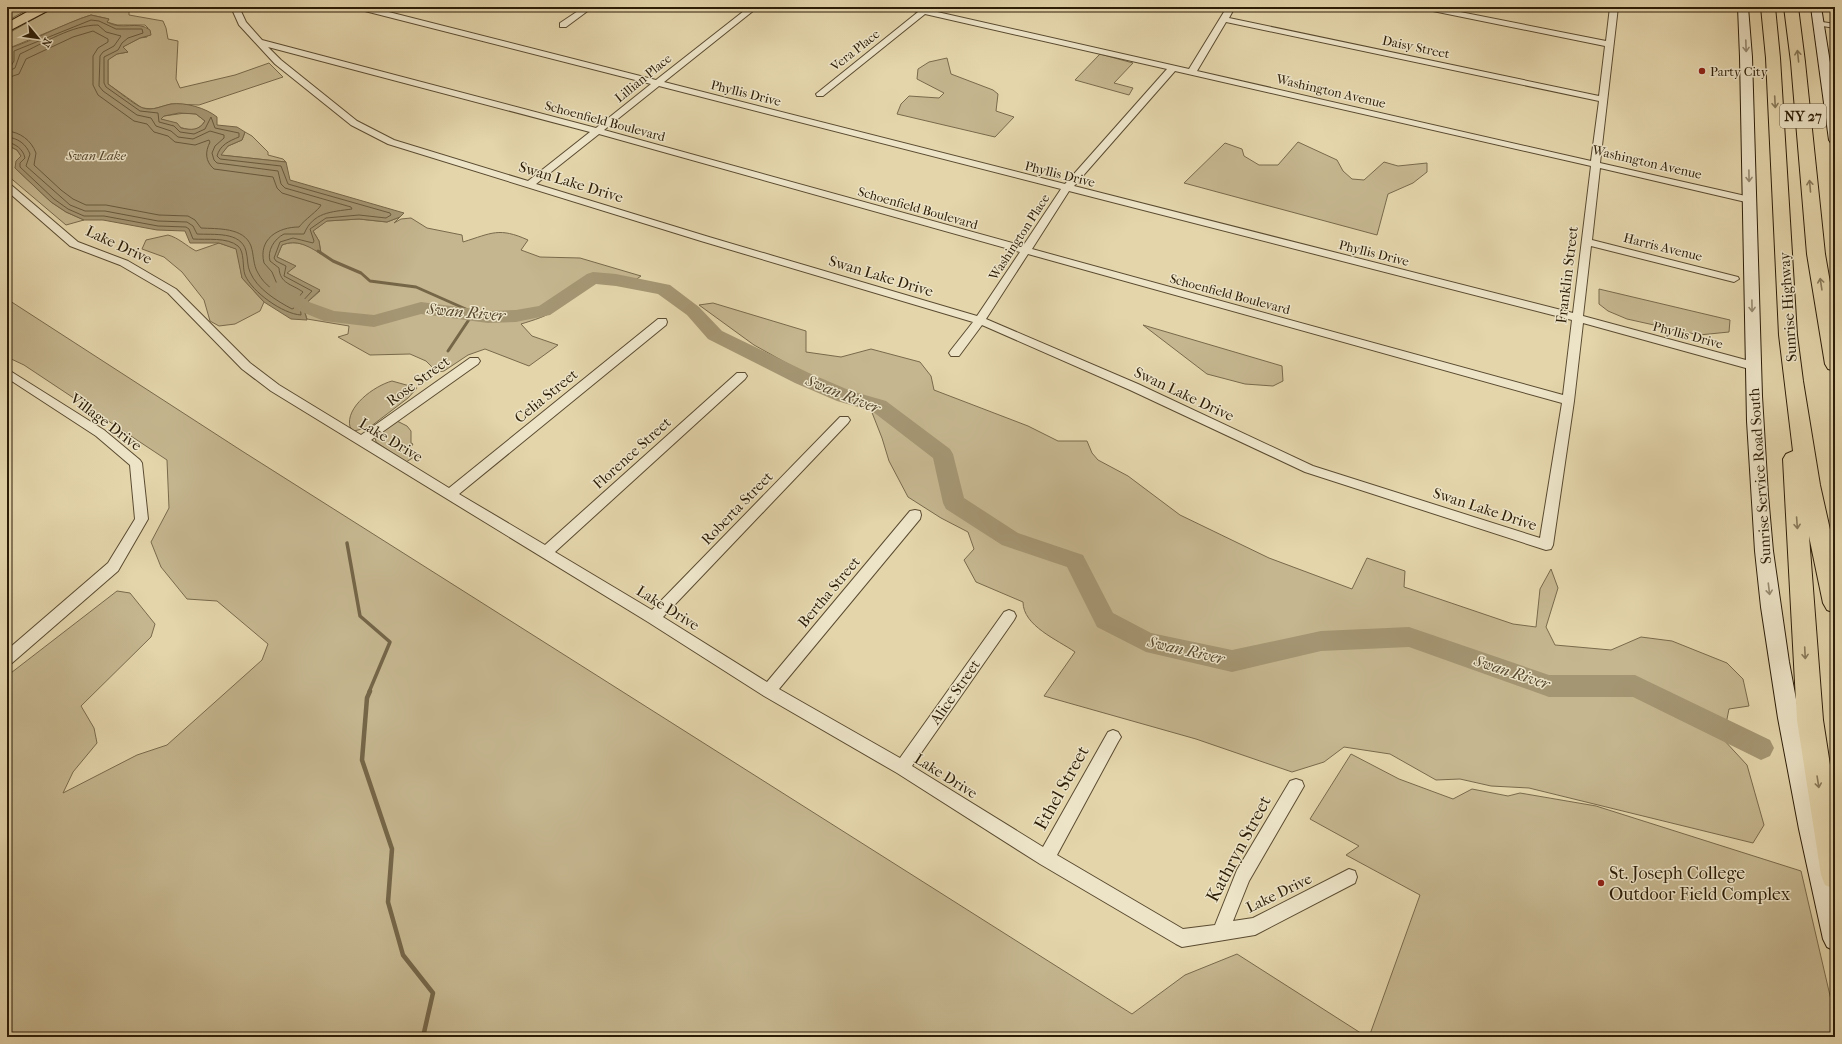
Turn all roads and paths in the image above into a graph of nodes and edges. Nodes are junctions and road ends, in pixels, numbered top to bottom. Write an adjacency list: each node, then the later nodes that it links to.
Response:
1 (45, 7): 19 (main road)
2 (235, 7): 20 (street, Swan Lake Drive)
3 (360, 7): 24 (street, Phyllis Drive)
4 (589, 7): 17 (street)
5 (754, 7): 24 (street, Lillian Place)
6 (906, 7): 14 (street, Washington Avenue)
7 (1231, 7): 15 (street)
8 (1423, 7): 21 (street)
9 (1614, 7): 21 (street, Franklin Street)
10 (1742, 7): 33 (main road, Sunrise Service Road South, one-way to 33)
11 (1768, 7): 46 (highway, Sunrise Highway / NY 27, one-way to 46)
12 (1791, 7): 42 (highway, NY 27, one-way to 12)
13 (1816, 7): 16 (main road)
14 (924, 11): 22 (street, Washington Avenue); 25 (street, Vera Place)
15 (1224, 20): 23 (street); 26 (street, Daisy Street)
16 (1819, 23): 18 (street); 28 (main road)
17 (563, 25)
18 (1835, 26)
19 (7, 28)
20 (260, 42): 27 (street, Schoenfield Boulevard); 30 (street, Swan Lake Drive)
21 (1610, 44): 26 (street, Franklin Street)
22 (1173, 68): 23 (street, Washington Avenue); 32 (street, Washington Place)
23 (1192, 72): 29 (street, Washington Avenue)
24 (657, 83): 27 (street, Lillian Place); 32 (street, Phyllis Drive)
25 (820, 94)
26 (1604, 100): 29 (street, Franklin Street)
27 (597, 131): 30 (street, Lillian Place); 35 (street, Schoenfield Boulevard)
28 (1835, 140)
29 (1596, 164): 33 (street, Washington Avenue); 34 (street, Franklin Street)
30 (529, 185): 38 (street, Swan Lake Drive)
31 (7, 186): 49 (street, Lake Drive)
32 (1066, 189): 35 (street, Washington Place); 37 (street, Phyllis Drive)
33 (1750, 200): 43 (main road, Sunrise Service Road South, one-way to 43)
34 (1586, 242): 36 (street, Harris Avenue); 37 (street, Franklin Street)
35 (1025, 251): 38 (street, Washington Place); 47 (street, Schoenfield Boulevard)
36 (1734, 279)
37 (1577, 318): 43 (street, Phyllis Drive); 47 (street, Franklin Street)
38 (980, 320): 40 (street, Washington Place); 52 (street, Swan Lake Drive)
39 (662, 322): 50 (street, Celia Street)
40 (954, 353)
41 (474, 361): 49 (street, Rose Street)
42 (1835, 364)
43 (1753, 366): 66 (main road, Sunrise Service Road South, one-way to 66)
44 (7, 373): 57 (street, Village Drive)
45 (741, 376): 53 (street, Florence Street)
46 (1793, 381): 54 (highway, Sunrise Highway / NY 27); 63 (highway, one-way to 63)
47 (1568, 401): 52 (street, Franklin Street)
48 (844, 420): 56 (street, Roberta Street)
49 (361, 442): 50 (street, Lake Drive)
50 (449, 495): 53 (street, Lake Drive)
51 (914, 515): 58 (street, Bertha Street)
52 (1546, 545)
53 (545, 553): 56 (street, Lake Drive)
54 (1835, 603)
55 (1009, 616): 60 (street, Alice Street)
56 (653, 618): 58 (street, Lake Drive)
57 (7, 659)
58 (769, 691): 60 (street, Lake Drive)
59 (1113, 737): 62 (street, Ethel Street)
60 (902, 768): 62 (street, Lake Drive)
61 (1296, 786): 65 (street, Kathryn Street)
62 (1046, 858): 65 (street, Lake Drive)
63 (1835, 875)
64 (1349, 877): 65 (street, Lake Drive)
65 (1220, 933)
66 (1835, 939)

